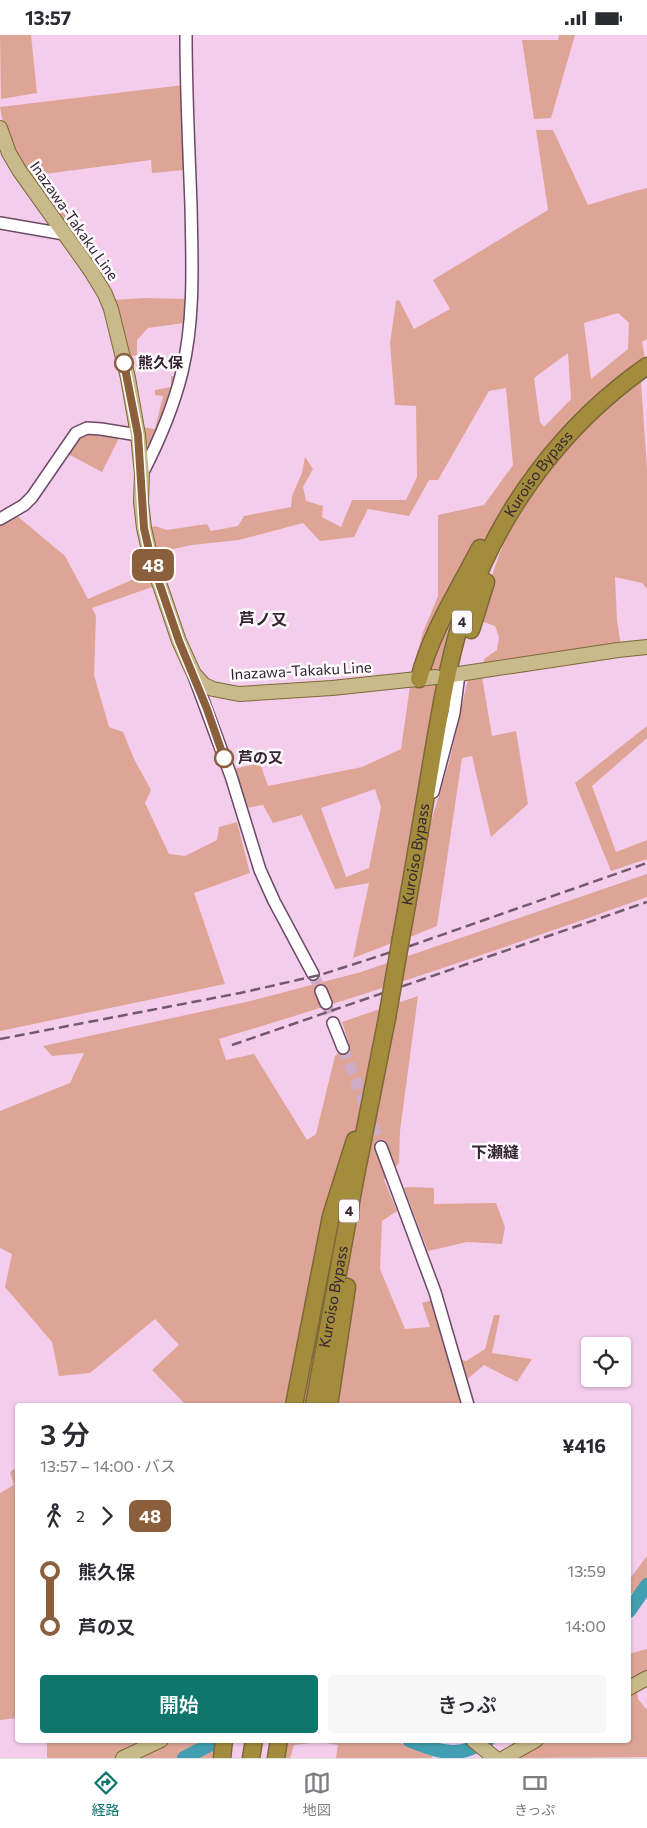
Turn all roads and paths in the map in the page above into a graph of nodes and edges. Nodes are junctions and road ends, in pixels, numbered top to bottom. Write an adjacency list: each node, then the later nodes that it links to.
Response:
1 (186, 35): 7 (street)
2 (0, 128): 4 (main road, Inazawa-Takaku Line)
3 (0, 223): 4 (street)
4 (64, 234): 6 (main road, Inazawa-Takaku Line)
5 (647, 366): 8 (highway, Kuroiso Bypass / 4)
6 (138, 435): 7 (main road, Inazawa-Takaku Line); 9 (street)
7 (142, 474): 11 (main road, Inazawa-Takaku Line)
8 (520, 497): 12 (highway, 4); 14 (highway, 4); 15 (highway, Kuroiso Bypass / 4)
9 (0, 519)
10 (647, 647): 12 (main road)
11 (194, 674): 14 (main road, Inazawa-Takaku Line); 16 (street)
12 (456, 675): 15 (street)
13 (436, 677): 14 (main road, Inazawa-Takaku Line)
14 (419, 679)
15 (420, 831): 21 (highway, Kuroiso Bypass / 4, bridge)
16 (313, 974)
17 (321, 991): 18 (street)
18 (326, 1003)
19 (333, 1023): 20 (street)
20 (343, 1048)
21 (375, 1083): 23 (highway, Kuroiso Bypass / 4); 24 (highway, 4)
22 (381, 1147): 27 (street)
23 (355, 1180): 25 (highway, Kuroiso Bypass / 4); 26 (highway, 4)
24 (294, 1403)
25 (314, 1403)
26 (329, 1403)
27 (467, 1403)
28 (647, 1678): 29 (main road)
29 (631, 1687)
30 (155, 1743): 37 (main road)
31 (224, 1743): 38 (highway)
32 (254, 1743): 39 (highway)
33 (278, 1743): 40 (highway)
34 (477, 1743): 36 (main road)
35 (531, 1743): 41 (main road)
36 (492, 1755)
37 (123, 1758)
38 (222, 1758)
39 (251, 1758)
40 (276, 1758)
41 (504, 1758)

